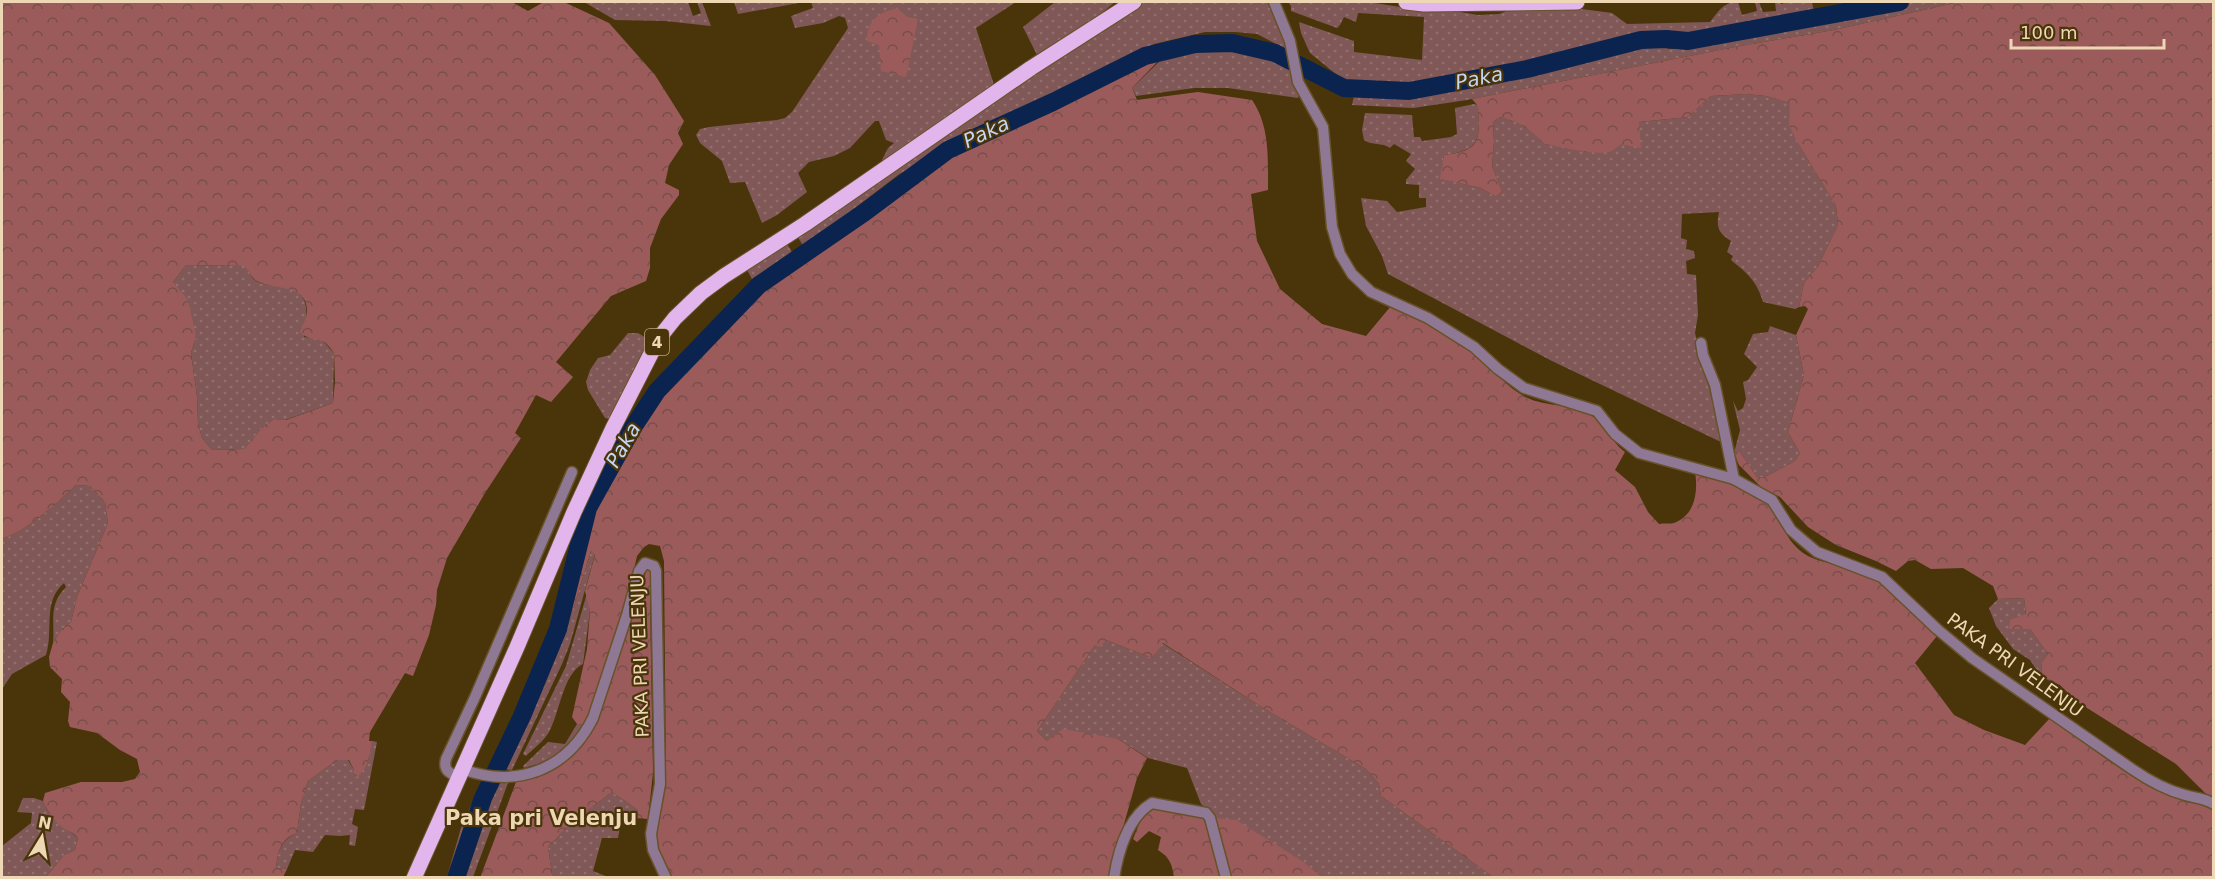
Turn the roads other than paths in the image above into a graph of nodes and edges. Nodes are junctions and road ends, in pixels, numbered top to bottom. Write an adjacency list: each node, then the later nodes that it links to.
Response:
1 (1134, 2): 8 (main road, 4)
2 (1274, 2): 7 (street, PAKA PRI VELENJU)
3 (1406, 2): 4 (main road)
4 (1577, 2)
5 (1701, 343): 7 (street)
6 (572, 472): 8 (street)
7 (1734, 479): 9 (street, PAKA PRI VELENJU)
8 (460, 773): 10 (main road, 4); 11 (street, PAKA PRI VELENJU)
9 (2214, 804)
10 (414, 878)
11 (666, 878)
12 (1114, 878): 13 (street)
13 (1227, 878)

